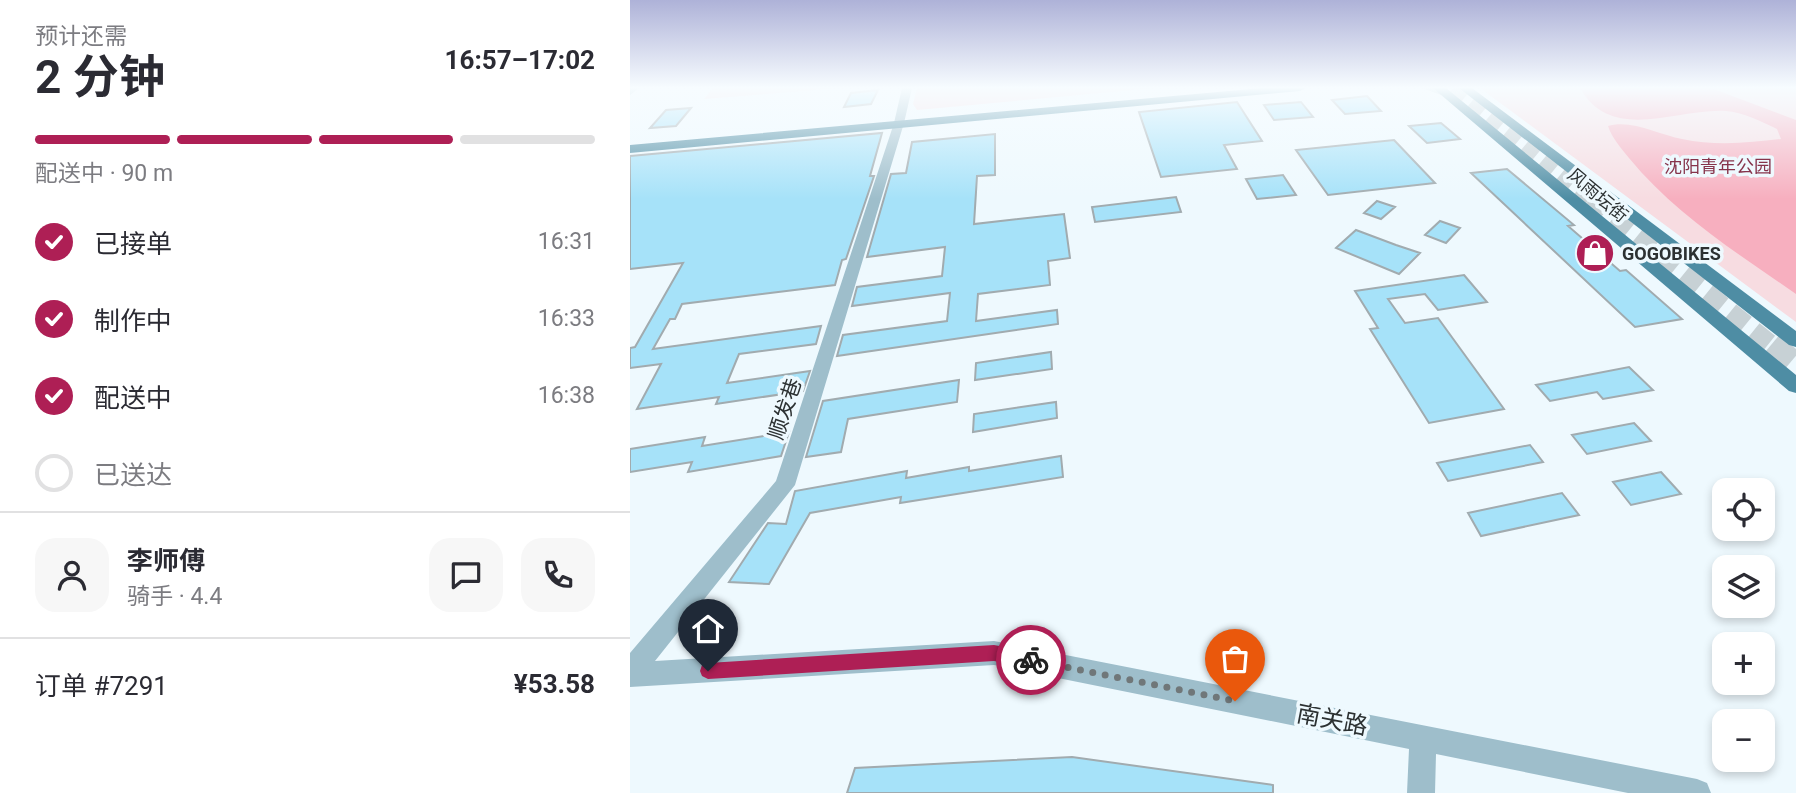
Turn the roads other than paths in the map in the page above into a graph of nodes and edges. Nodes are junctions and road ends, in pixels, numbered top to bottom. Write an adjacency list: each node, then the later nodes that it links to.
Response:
1 (826, 125): 6 (main road)
2 (846, 125): 7 (main road)
3 (898, 125): 10 (street, 顺发巷)
4 (1483, 125): 9 (main road, 风雨坛街)
5 (1513, 125): 8 (main road, 风雨坛街)
6 (630, 141)
7 (630, 149)
8 (1796, 341)
9 (1796, 386)
10 (630, 674): 11 (street, 南关路)
11 (1423, 738): 12 (street); 13 (street, 南关路)
12 (1421, 793)
13 (1697, 793)

